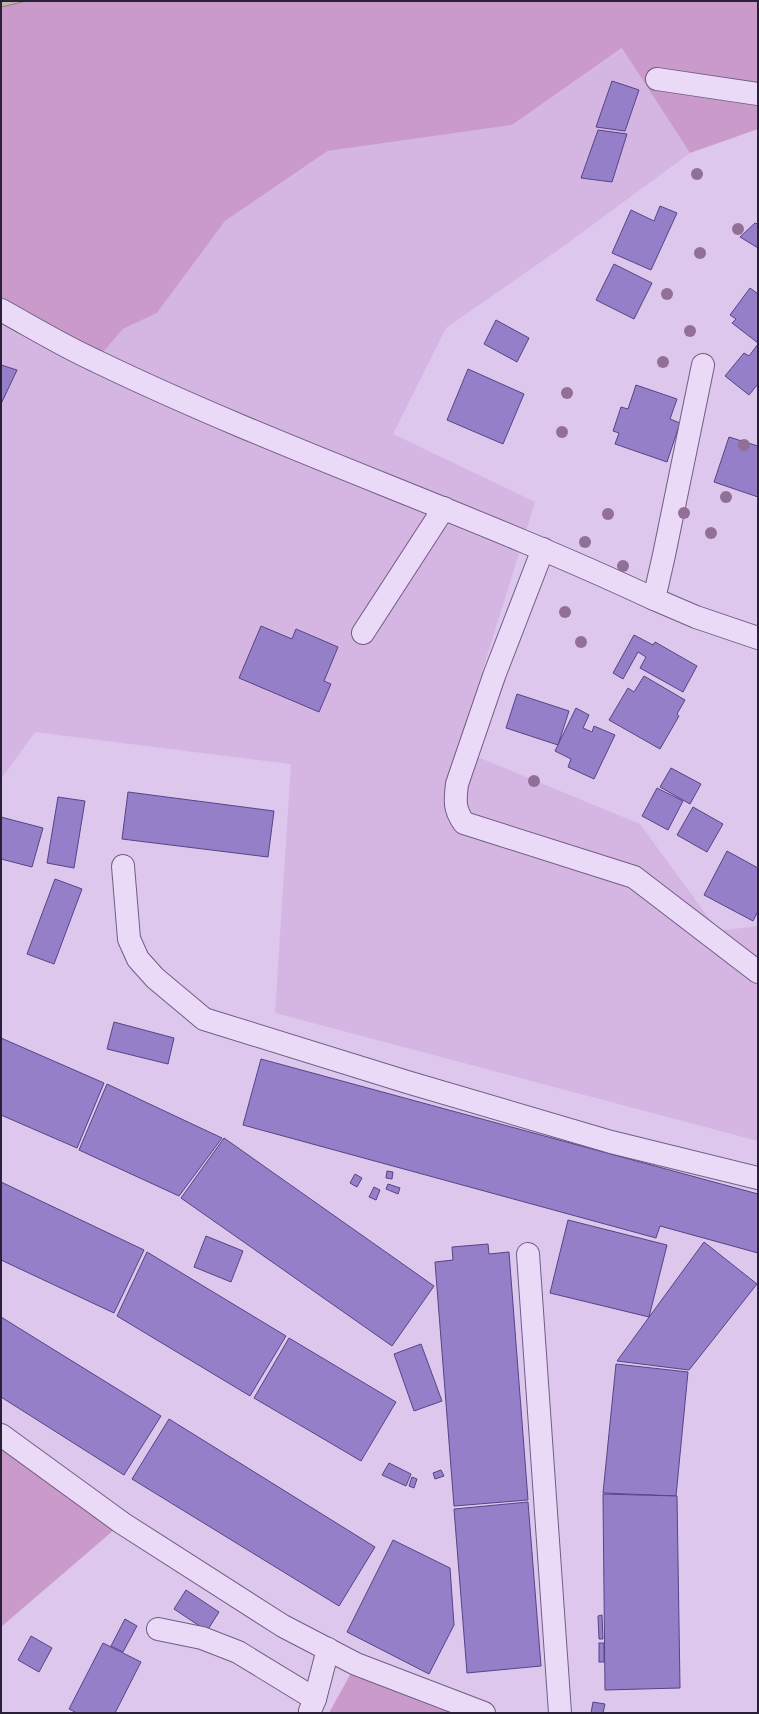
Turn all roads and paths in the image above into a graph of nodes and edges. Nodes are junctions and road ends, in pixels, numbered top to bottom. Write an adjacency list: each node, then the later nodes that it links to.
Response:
1 (657, 79): 2 (street)
2 (758, 94)
3 (1, 310): 5 (street)
4 (703, 365): 7 (street)
5 (444, 508): 6 (street); 8 (street)
6 (543, 549): 7 (street); 11 (street)
7 (654, 599): 9 (street)
8 (362, 633)
9 (758, 638)
10 (123, 866): 12 (street)
11 (758, 972)
12 (758, 1178)
13 (528, 1254): 19 (street)
14 (1, 1435): 16 (street)
15 (158, 1630): 17 (street)
16 (328, 1649): 17 (street); 18 (street)
17 (312, 1706)
18 (484, 1713)
19 (560, 1713)

